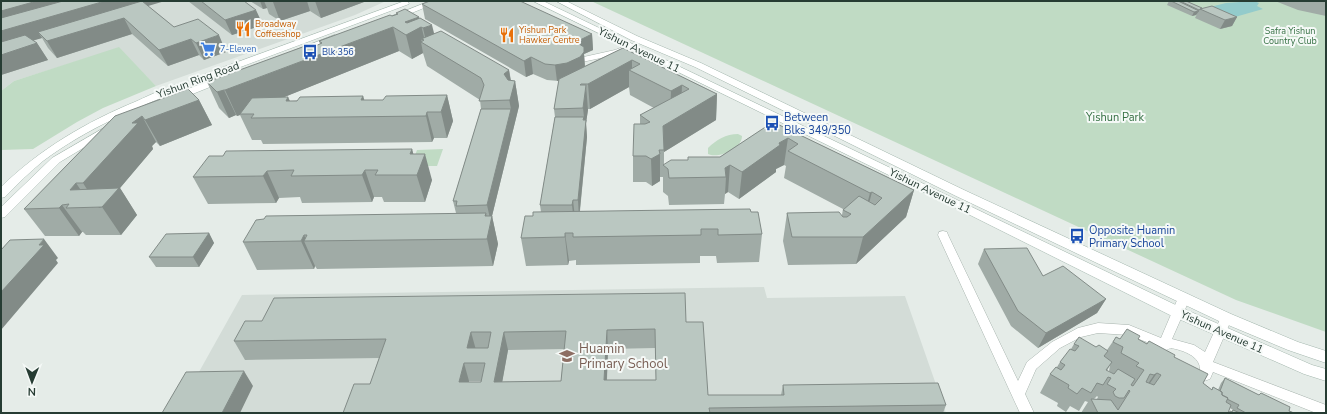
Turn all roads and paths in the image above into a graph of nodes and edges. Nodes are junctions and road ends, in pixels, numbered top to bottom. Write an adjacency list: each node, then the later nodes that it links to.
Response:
1 (413, 1): 9 (street, Yishun Ring Road)
2 (437, 1): 10 (street, Yishun Ring Road)
3 (560, 1): 6 (street, Yishun Avenue 11)
4 (539, 2): 5 (street, Yishun Avenue 11)
5 (610, 36): 6 (street, Yishun Avenue 11); 7 (lane)
6 (632, 42): 7 (lane); 12 (street, Yishun Avenue 11); 13 (street, Yishun Avenue 11)
7 (601, 56): 8 (lane)
8 (582, 60)
9 (1, 194)
10 (1, 214)
11 (943, 235): 20 (lane)
12 (1184, 298): 13 (lane); 14 (street, Yishun Avenue 11)
13 (1177, 312): 15 (street, Yishun Avenue 11); 16 (lane)
14 (1226, 318): 15 (lane); 17 (street, Yishun Avenue 11)
15 (1220, 332): 18 (lane); 19 (street, Yishun Avenue 11)
16 (1164, 344): 18 (lane); 18 (lane); 20 (lane)
17 (1326, 357)
18 (1206, 364): 21 (lane)
19 (1326, 375)
20 (1018, 395): 22 (lane)
21 (1326, 412)
22 (1027, 413)

